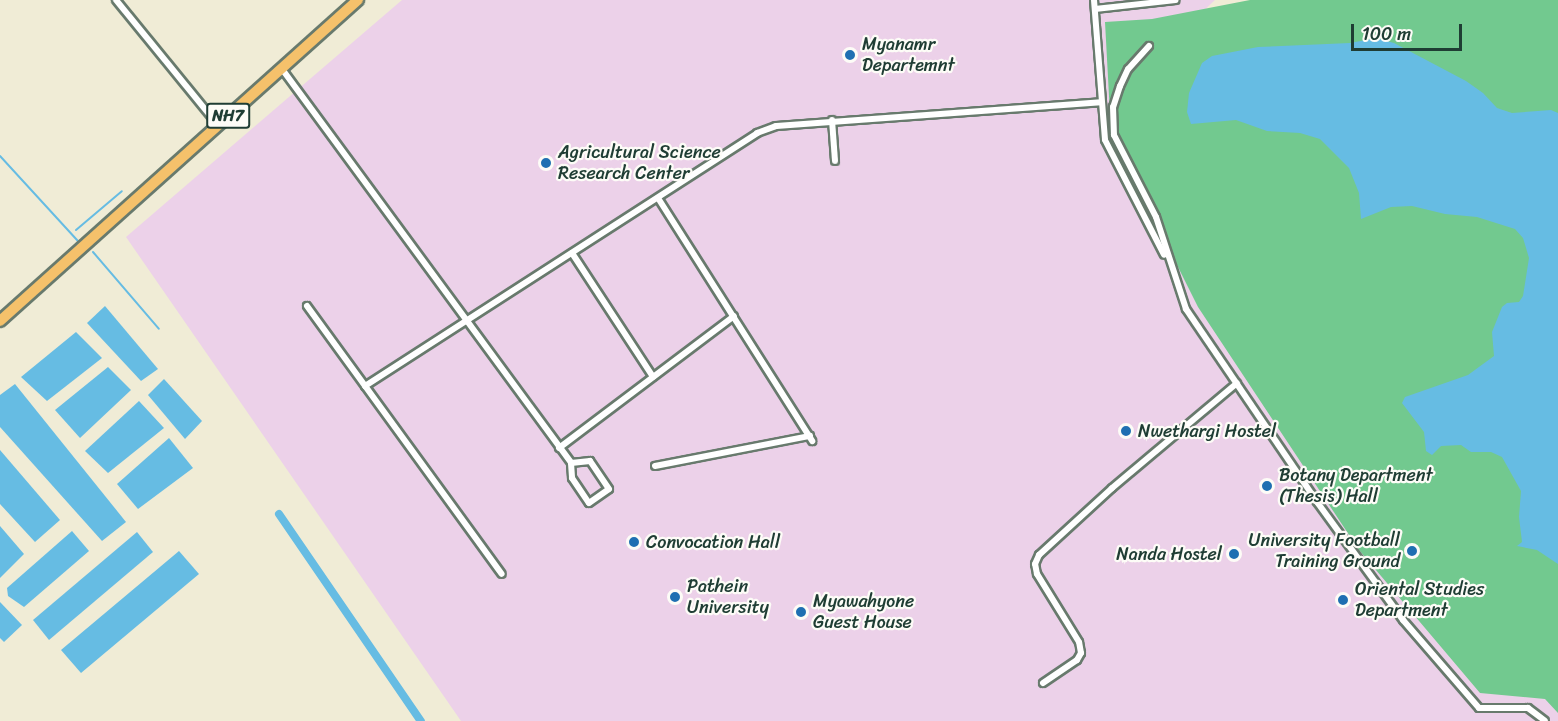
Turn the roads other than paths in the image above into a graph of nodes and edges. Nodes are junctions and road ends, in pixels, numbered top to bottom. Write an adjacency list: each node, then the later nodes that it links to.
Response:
1 (116, 0): 10 (street)
2 (358, 0): 7 (highway, NH7)
3 (1094, 0): 5 (street)
4 (1176, 0): 5 (street)
5 (1095, 9): 8 (street)
6 (1149, 46): 14 (street)
7 (284, 72): 10 (highway, NH7); 18 (street)
8 (1101, 102): 9 (street); 14 (street)
9 (832, 120): 11 (street); 12 (street)
10 (218, 125): 17 (highway, NH7)
11 (835, 161)
12 (658, 198): 13 (street); 16 (street)
13 (572, 254): 18 (street); 19 (street)
14 (1171, 269): 20 (street)
15 (307, 306): 21 (street)
16 (734, 316): 19 (street); 24 (street)
17 (0, 321)
18 (467, 322): 21 (street); 22 (street)
19 (653, 377): 22 (street)
20 (1237, 384): 26 (street); 27 (street)
21 (365, 386): 25 (street)
22 (559, 448): 23 (street)
23 (571, 463): 23 (street)
24 (656, 466)
25 (502, 574)
26 (1043, 683)
27 (1545, 721)

